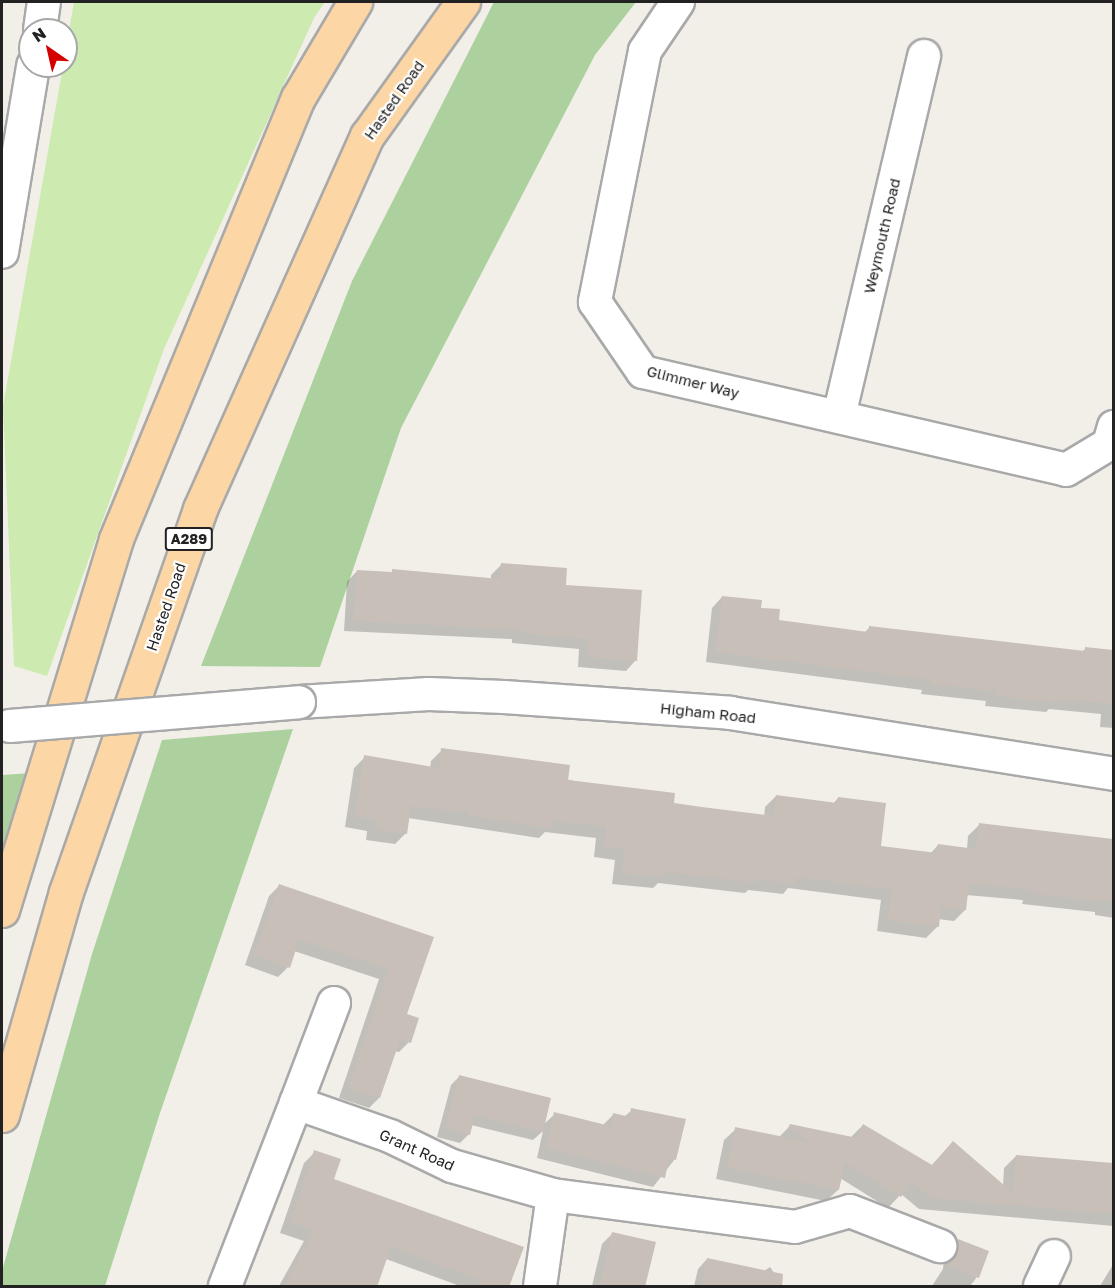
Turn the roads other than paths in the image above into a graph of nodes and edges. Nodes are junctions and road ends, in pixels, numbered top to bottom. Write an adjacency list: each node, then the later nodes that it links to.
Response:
1 (45, 2): 5 (street)
2 (356, 2): 13 (main road)
3 (463, 2): 16 (main road, Hasted Road / A289)
4 (678, 2): 9 (street, Glimmer Way)
5 (42, 18)
6 (924, 56): 9 (street, Weymouth Road)
7 (31, 78): 8 (street)
8 (2, 252)
9 (839, 416): 10 (street, Glimmer Way)
10 (1113, 427)
11 (6, 726): 12 (street, Higham Road, bridge)
12 (1113, 774)
13 (2, 910)
14 (334, 1004): 15 (street)
15 (296, 1103): 17 (street, Grant Road); 20 (street)
16 (2, 1115)
17 (553, 1195): 18 (street, Grant Road); 21 (street)
18 (940, 1246)
19 (1054, 1256): 22 (street)
20 (225, 1287)
21 (540, 1287)
22 (1040, 1287)

